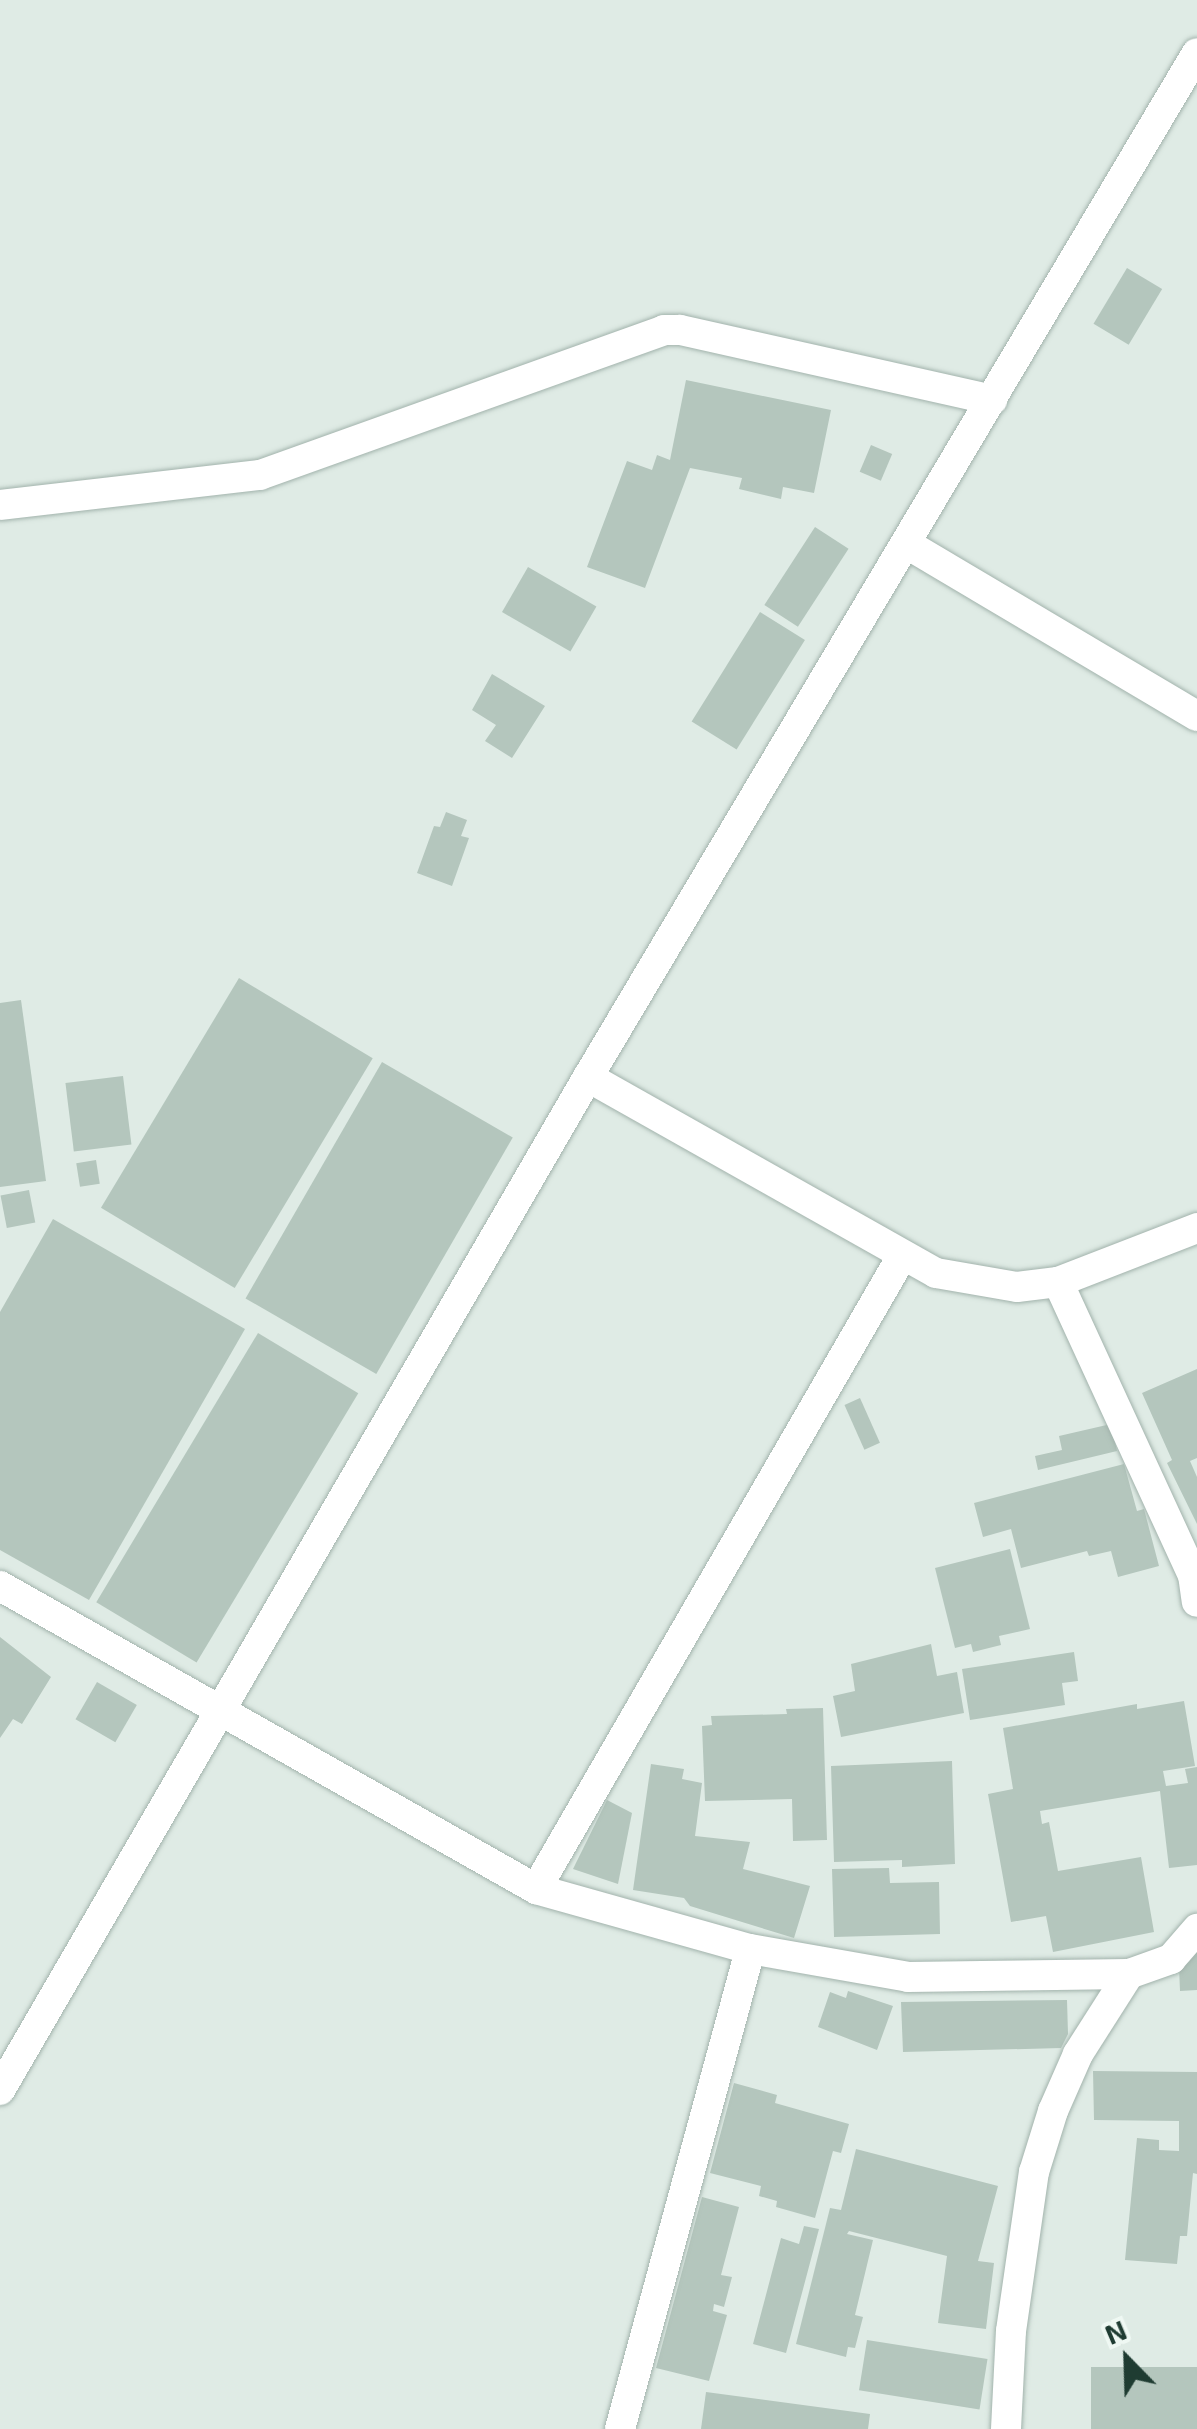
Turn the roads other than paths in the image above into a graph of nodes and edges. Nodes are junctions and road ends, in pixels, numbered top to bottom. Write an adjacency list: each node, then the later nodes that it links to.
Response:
1 (1197, 54): 2 (street)
2 (992, 400): 3 (street); 4 (street)
3 (0, 505)
4 (907, 544): 5 (street); 6 (street)
5 (1197, 716)
6 (588, 1077): 8 (street); 12 (street)
7 (1197, 1228): 9 (street)
8 (902, 1256): 9 (street); 13 (street)
9 (1058, 1282): 11 (street)
10 (0, 1586): 12 (street)
11 (1197, 1602)
12 (222, 1712): 13 (street); 17 (street)
13 (536, 1889): 15 (street)
14 (1197, 1929): 16 (street)
15 (750, 1948): 16 (street); 18 (street)
16 (1129, 1974): 19 (street)
17 (0, 2090)
18 (620, 2429)
19 (1006, 2429)

